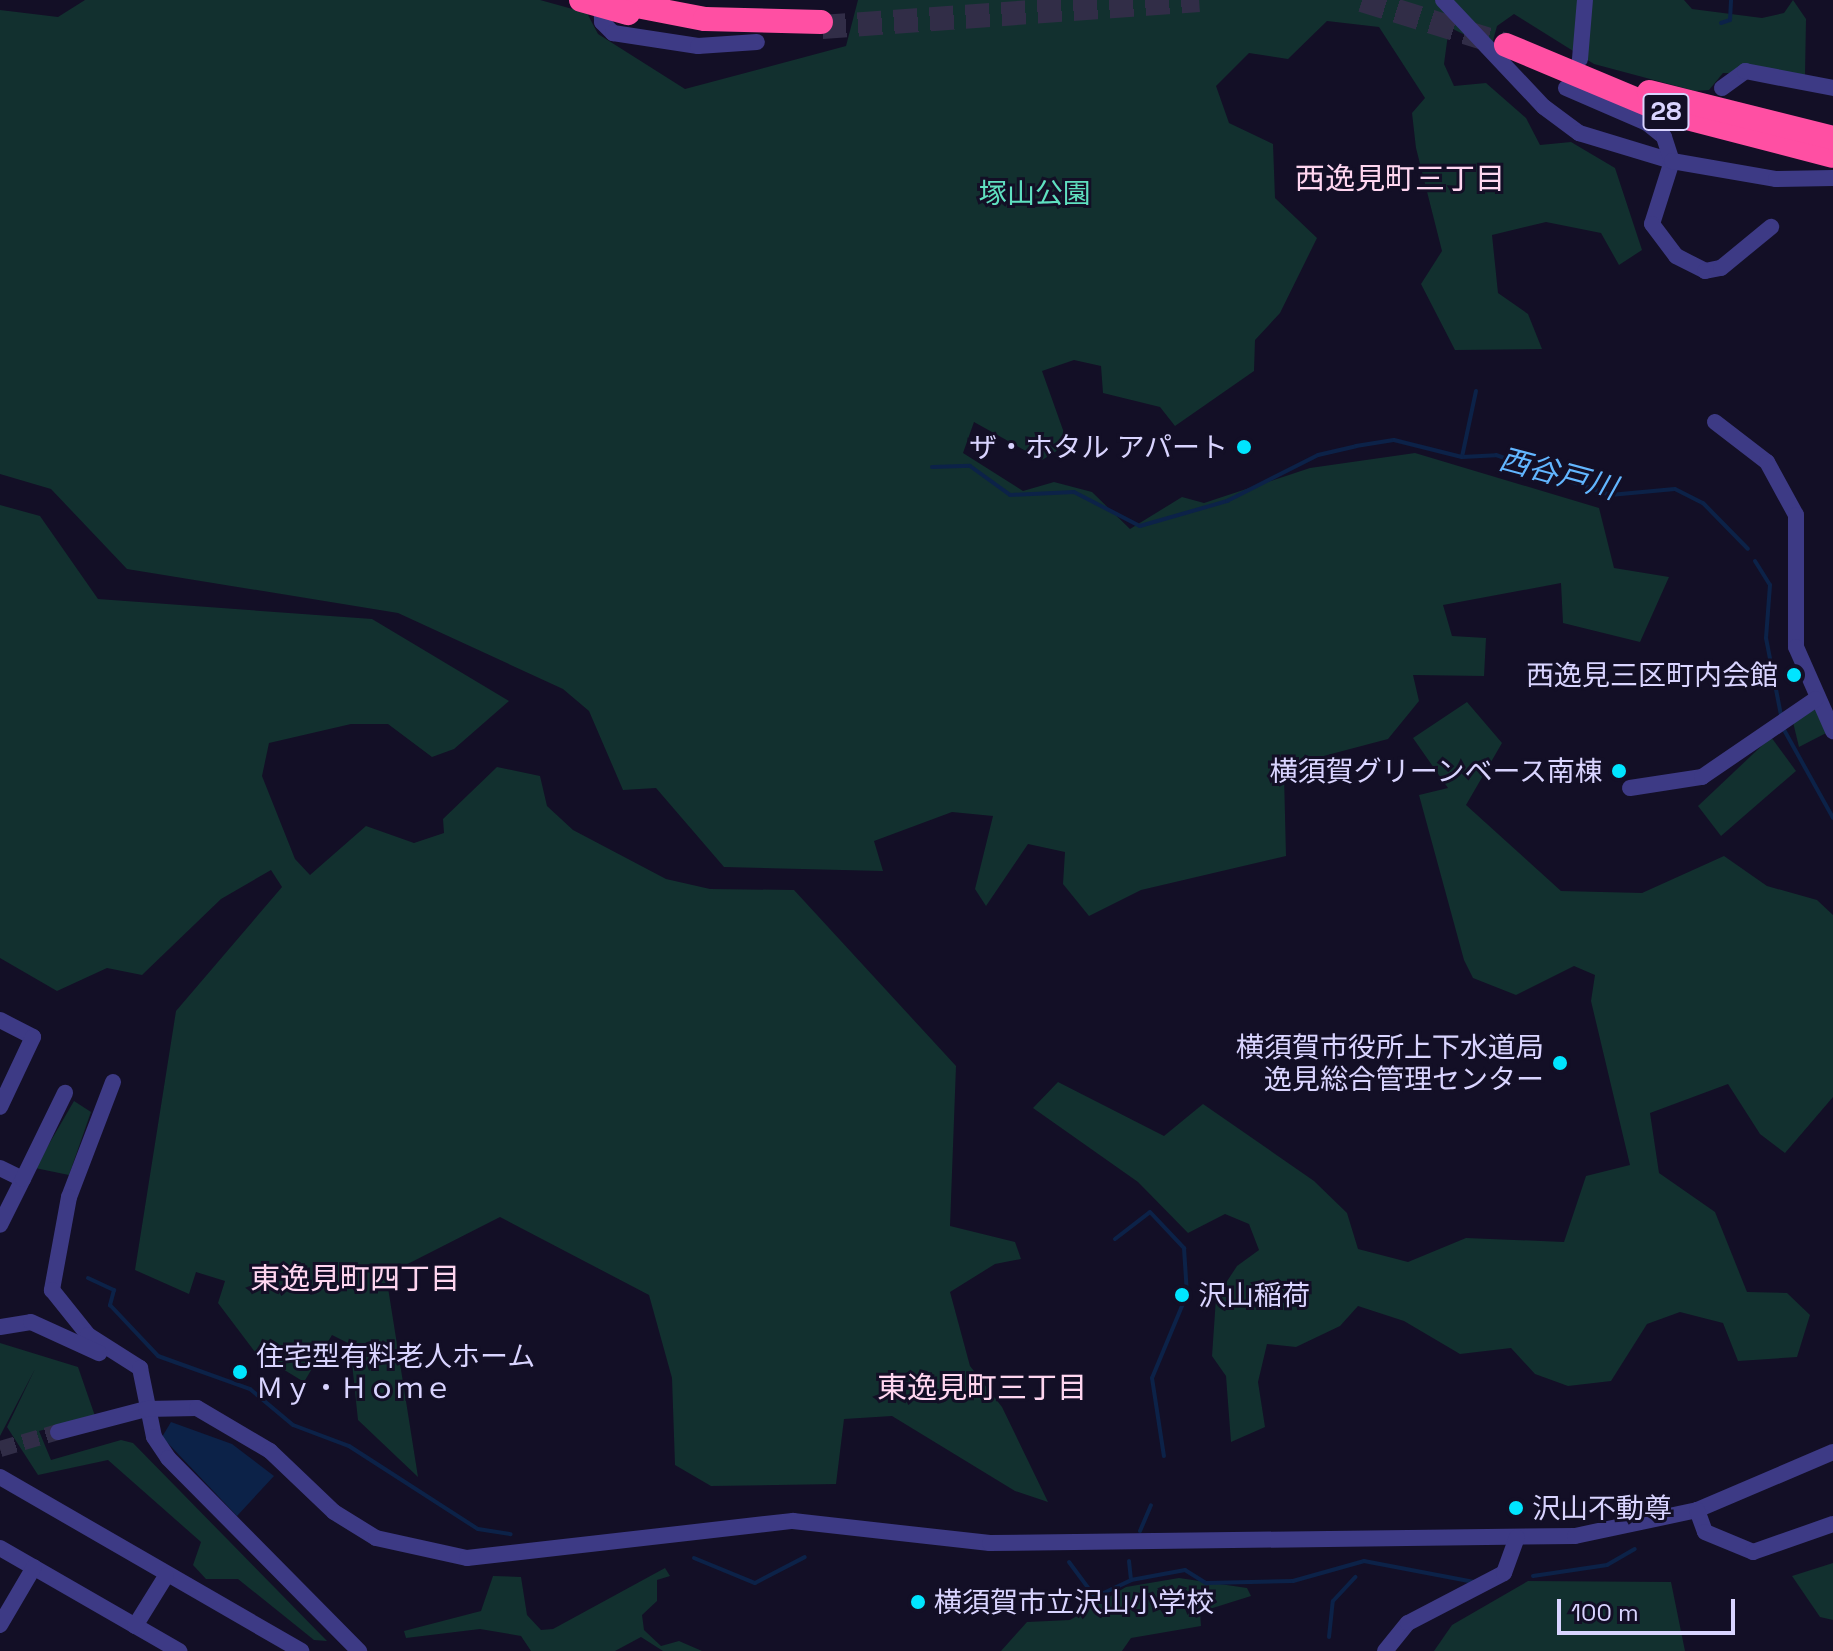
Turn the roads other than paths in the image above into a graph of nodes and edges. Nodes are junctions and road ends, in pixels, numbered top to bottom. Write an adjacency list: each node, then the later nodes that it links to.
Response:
1 (581, 0): 4 (highway, bridge)
2 (1443, 0): 13 (street)
3 (1585, 0): 7 (street)
4 (616, 4): 5 (highway); 6 (street)
5 (822, 24)
6 (757, 42)
7 (1580, 59)
8 (1566, 88): 13 (street)
9 (1722, 88): 10 (street)
10 (1833, 88)
11 (1833, 138): 12 (highway, 28)
12 (1833, 156)
13 (1672, 161): 14 (street); 15 (street)
14 (1833, 178)
15 (1771, 227)
16 (1715, 422): 17 (street)
17 (1816, 699): 18 (street); 19 (street)
18 (1833, 731)
19 (1630, 788)
20 (0, 1020): 23 (street)
21 (113, 1082): 28 (street)
22 (65, 1093): 25 (street)
23 (0, 1107)
24 (0, 1168): 25 (street)
25 (23, 1179): 26 (street)
26 (0, 1225)
27 (1, 1325): 28 (street)
28 (140, 1381): 29 (street)
29 (146, 1409): 30 (street); 35 (street); 43 (street)
30 (58, 1432)
31 (1833, 1452): 33 (street)
32 (0, 1477): 38 (street)
33 (1697, 1510): 34 (street); 35 (street)
34 (1833, 1524)
35 (1517, 1537): 44 (street)
36 (0, 1548): 37 (street)
37 (34, 1567): 39 (street); 40 (street)
38 (166, 1576): 40 (street); 41 (street)
39 (0, 1625)
40 (135, 1626): 42 (street)
41 (297, 1650)
42 (179, 1651)
43 (359, 1651)
44 (1385, 1651)

